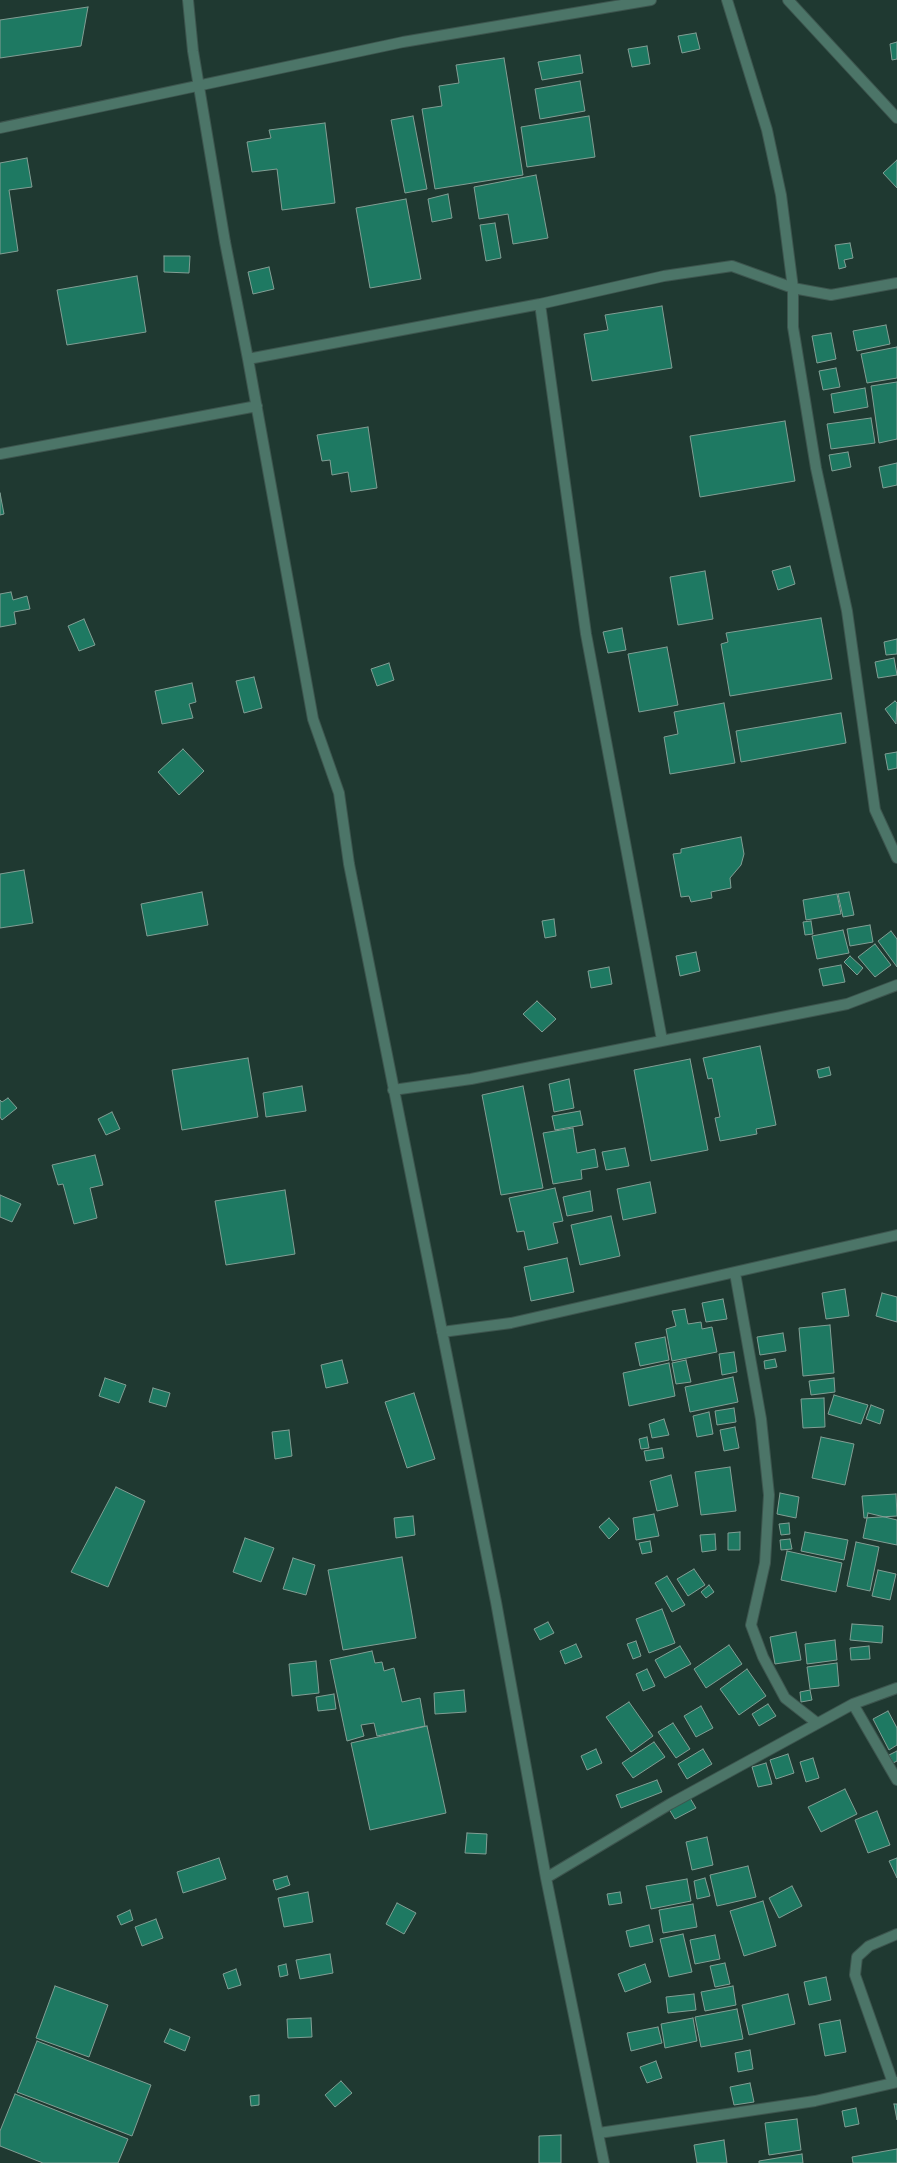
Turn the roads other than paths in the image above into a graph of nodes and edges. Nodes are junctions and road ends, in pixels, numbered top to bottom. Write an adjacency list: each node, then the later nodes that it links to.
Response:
1 (188, 0): 5 (street)
2 (651, 0): 5 (street)
3 (727, 0): 9 (street)
4 (788, 0): 6 (street)
5 (200, 86): 7 (street); 11 (street)
6 (897, 118)
7 (0, 128)
8 (897, 283): 9 (street)
9 (793, 288): 10 (street); 14 (street)
10 (540, 304): 11 (street); 16 (street)
11 (248, 360): 12 (street)
12 (257, 406): 13 (street); 17 (street)
13 (0, 454)
14 (897, 858)
15 (897, 985): 16 (street)
16 (662, 1040): 17 (street)
17 (393, 1090): 20 (street)
18 (897, 1235): 19 (street)
19 (735, 1273): 20 (street); 23 (street)
20 (442, 1332): 25 (street)
21 (897, 1688): 22 (street)
22 (853, 1704): 23 (street); 24 (street)
23 (817, 1723): 25 (street)
24 (897, 1780)
25 (546, 1878): 28 (street)
26 (897, 1934): 27 (street)
27 (895, 2082): 28 (street)
28 (599, 2133): 29 (street)
29 (604, 2163)

